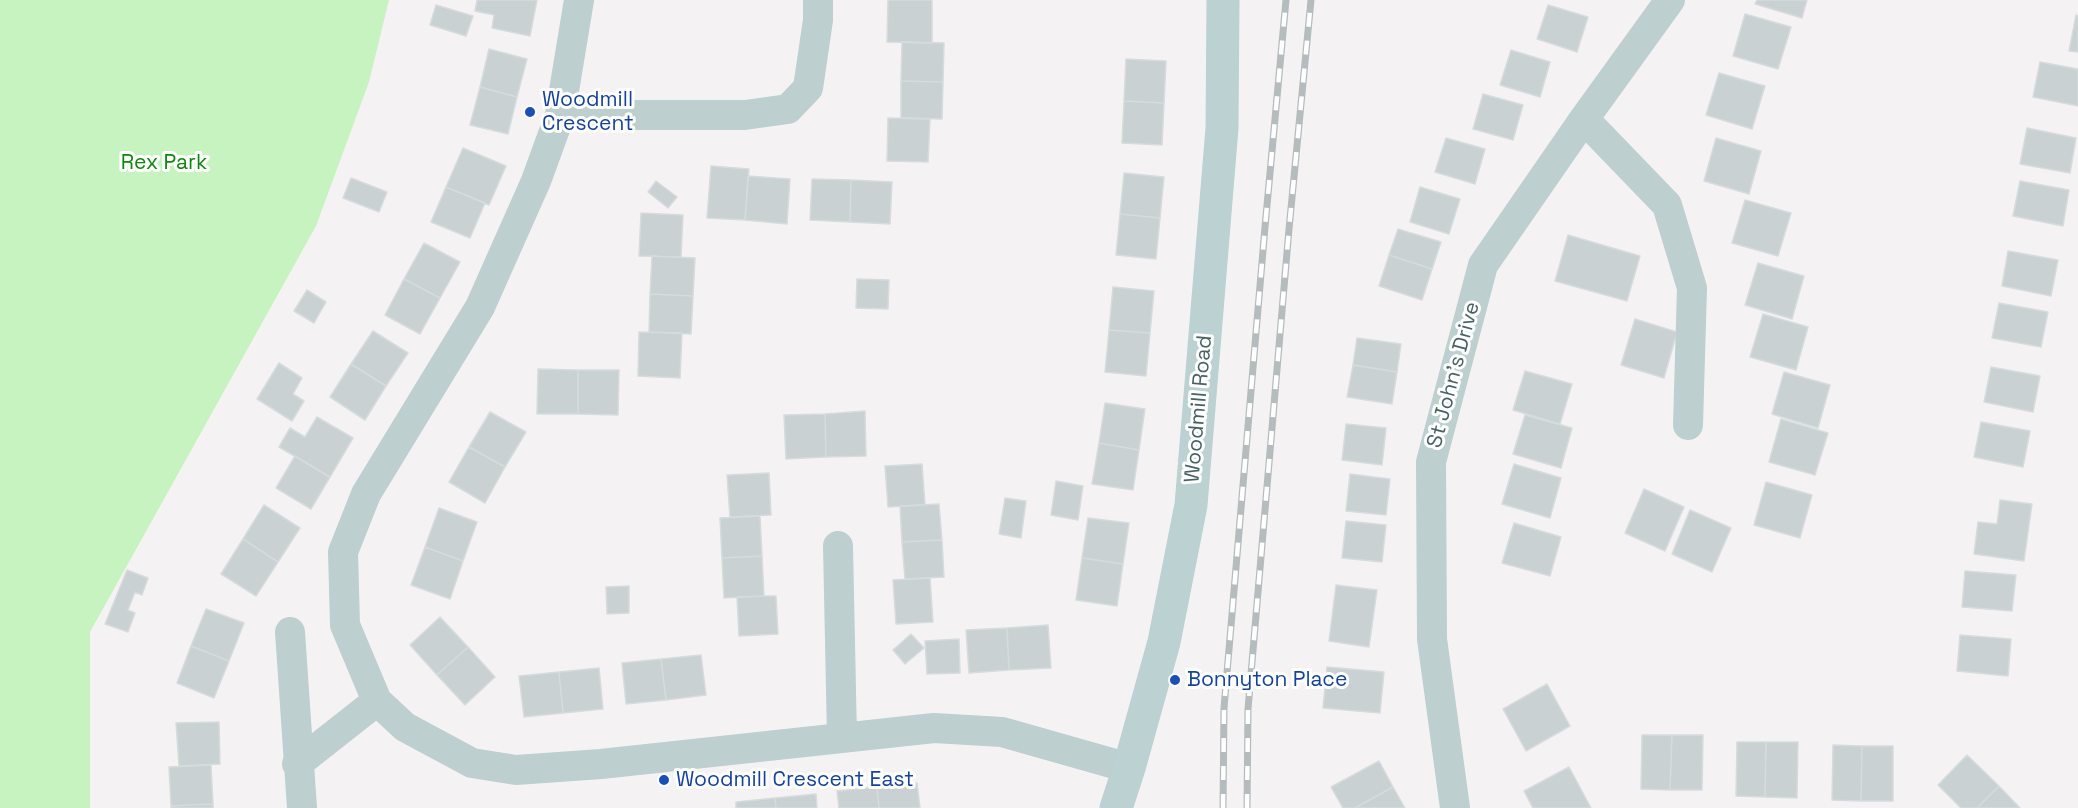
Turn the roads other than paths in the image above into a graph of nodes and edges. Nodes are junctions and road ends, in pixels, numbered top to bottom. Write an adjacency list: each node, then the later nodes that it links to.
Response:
1 (579, 0): 5 (street)
2 (818, 0): 5 (street)
3 (1223, 0): 13 (street, Woodmill Road)
4 (1670, 0): 6 (street, St John's Drive)
5 (560, 115): 10 (street)
6 (1584, 119): 7 (street); 16 (street, St John's Drive)
7 (1688, 425)
8 (838, 546): 11 (street)
9 (290, 632): 12 (street)
10 (378, 701): 11 (street); 12 (street)
11 (842, 738): 13 (street)
12 (297, 764): 14 (street)
13 (1129, 768): 15 (street, Woodmill Road)
14 (302, 808)
15 (1116, 808)
16 (1455, 808)

